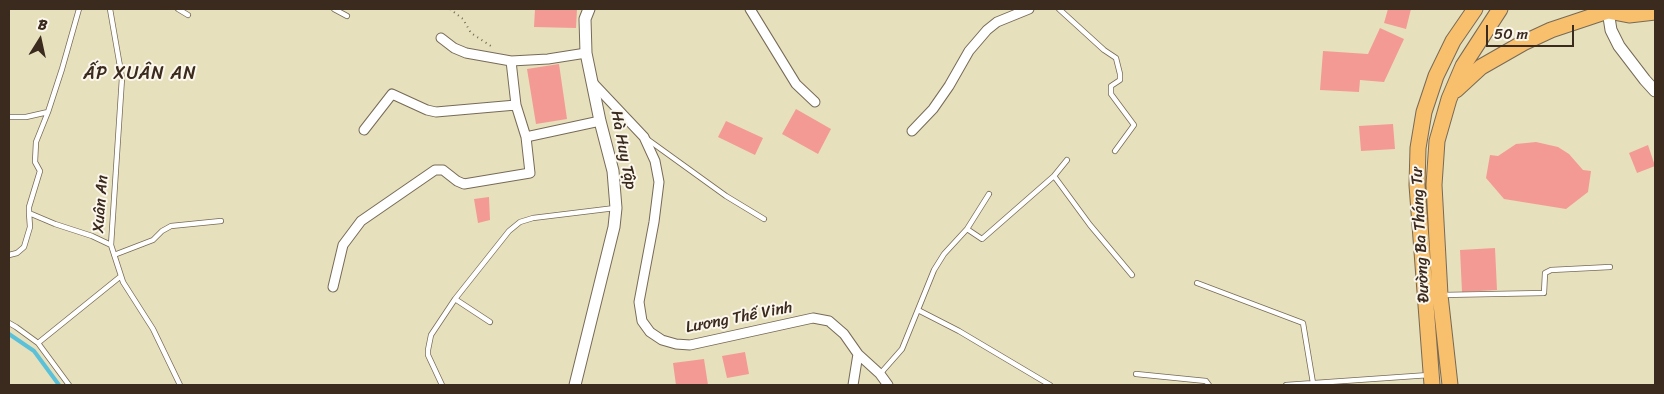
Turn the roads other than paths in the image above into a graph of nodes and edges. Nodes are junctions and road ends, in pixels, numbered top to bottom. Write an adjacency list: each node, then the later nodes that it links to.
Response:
1 (79, 9): 26 (lane)
2 (110, 9): 42 (lane, Xuân An)
3 (178, 9): 14 (lane)
4 (334, 9): 15 (lane)
5 (589, 9): 18 (street, Hà Huy Tập)
6 (750, 9): 24 (street)
7 (1028, 9): 30 (street)
8 (1059, 9): 33 (lane)
9 (1461, 9): 16 (main road)
10 (1475, 9): 16 (main road, Đường Ba Tháng Tư)
11 (1500, 9): 23 (main road, Đường Ba Tháng Tư)
12 (1608, 10): 13 (main road); 21 (street); 23 (main road)
13 (1655, 12)
14 (188, 15)
15 (347, 16)
16 (1459, 31): 22 (main road, Đường Ba Tháng Tư)
17 (441, 38): 19 (street)
18 (586, 53): 19 (street); 20 (street, Hà Huy Tập)
19 (511, 61): 25 (street)
20 (592, 83): 28 (street, Hà Huy Tập); 32 (street, Lương Thế Vinh)
21 (1655, 91)
22 (1429, 94): 23 (main road); 59 (main road, Đường Ba Tháng Tư)
23 (1449, 99): 50 (main road, Đường Ba Tháng Tư)
24 (815, 102)
25 (516, 105): 29 (street); 31 (street)
26 (48, 112): 27 (lane); 38 (lane)
27 (9, 117)
28 (600, 121): 31 (street); 37 (street, Hà Huy Tập)
29 (364, 130)
30 (912, 132)
31 (526, 137): 49 (street)
32 (644, 137): 39 (lane); 56 (street, Lương Thế Vinh)
33 (1115, 151)
34 (1067, 160): 35 (lane)
35 (1054, 176): 41 (lane); 46 (lane)
36 (988, 194): 41 (lane)
37 (616, 208): 51 (lane); 64 (street, Hà Huy Tập)
38 (29, 213): 42 (lane); 43 (lane)
39 (764, 219)
40 (221, 221): 44 (lane)
41 (967, 229): 52 (lane)
42 (111, 245): 44 (lane, Xuân An)
43 (9, 255)
44 (114, 255): 47 (lane, Xuân An)
45 (1610, 267): 50 (lane)
46 (1132, 275)
47 (121, 276): 55 (lane); 62 (lane, Xuân An)
48 (1197, 283): 60 (lane)
49 (333, 287)
50 (1440, 295): 70 (main road, Đường Ba Tháng Tư)
51 (455, 298): 53 (lane); 63 (lane)
52 (918, 310): 57 (lane); 67 (lane)
53 (490, 322)
54 (9, 323): 55 (lane)
55 (38, 343): 61 (lane)
56 (858, 354): 57 (street, Lương Thế Vinh); 65 (street)
57 (880, 374): 66 (street, Lương Thế Vinh)
58 (1136, 374): 68 (lane)
59 (1432, 380): 60 (lane)
60 (1313, 384): 69 (lane)
61 (69, 385)
62 (180, 385)
63 (442, 385)
64 (575, 385)
65 (853, 385)
66 (888, 385)
67 (1050, 385)
68 (1209, 385)
69 (1286, 385)
70 (1450, 385)

